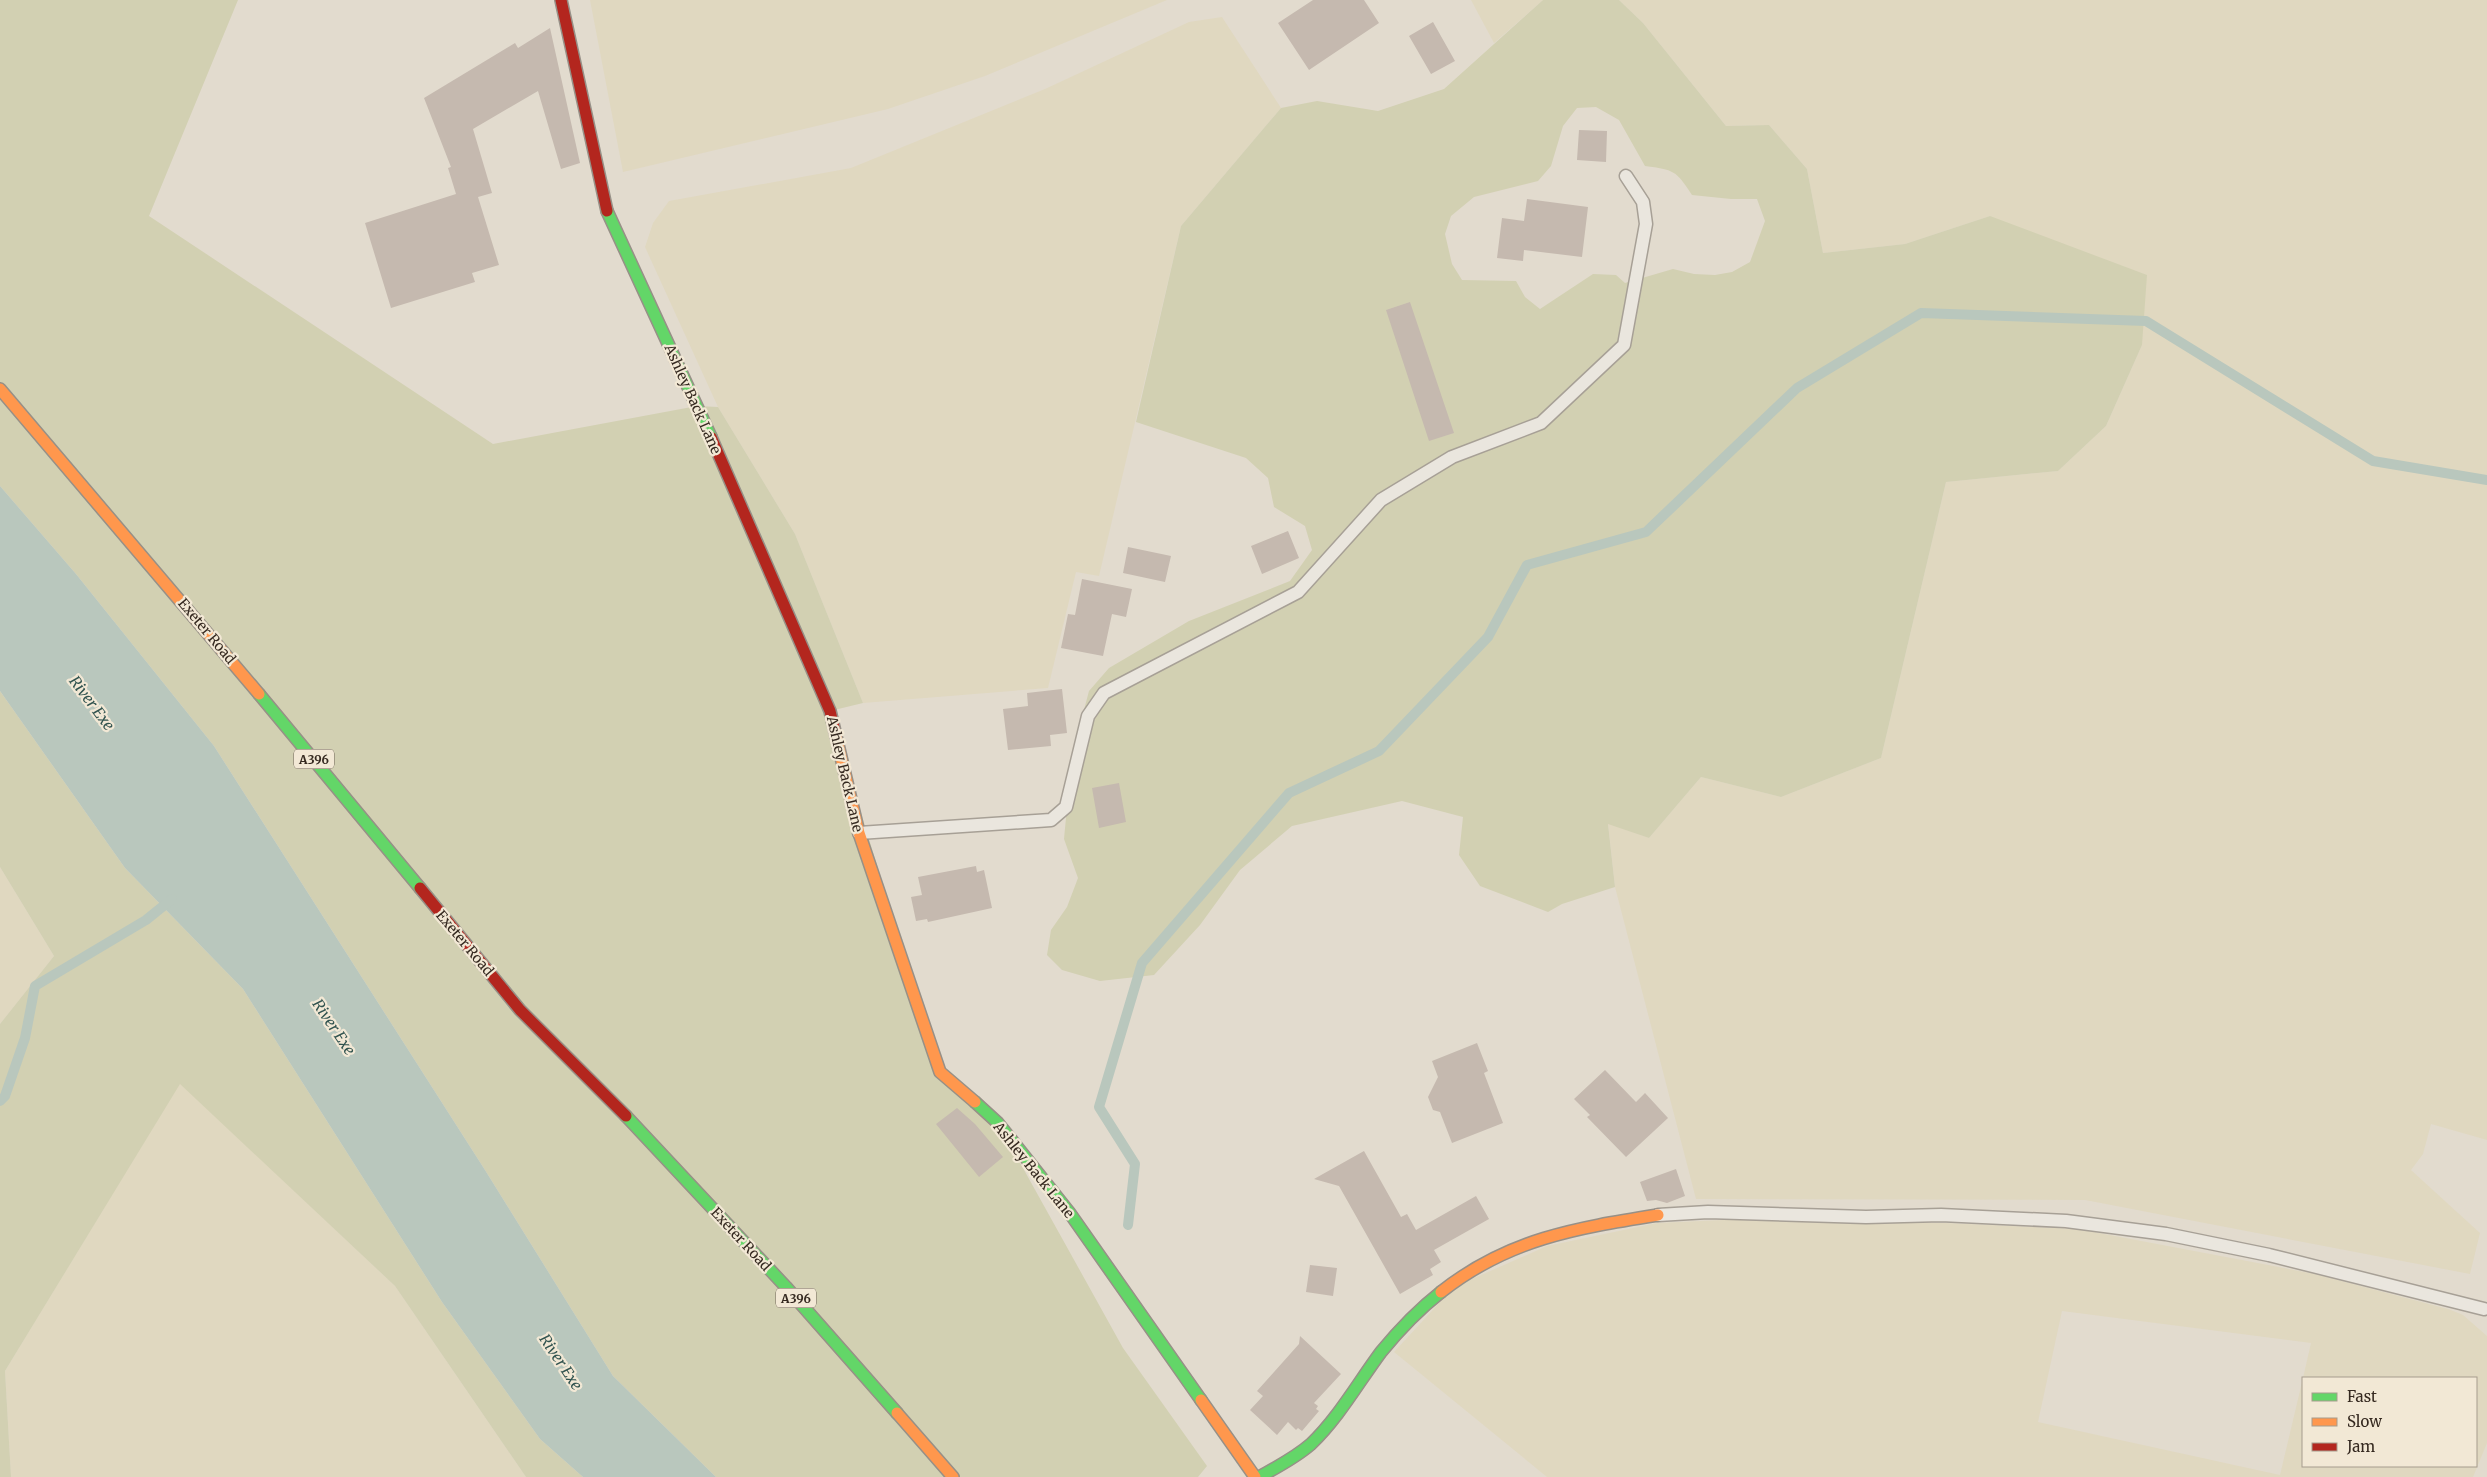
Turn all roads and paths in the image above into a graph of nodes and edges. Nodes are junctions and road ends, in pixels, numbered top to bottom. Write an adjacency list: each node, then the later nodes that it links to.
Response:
1 (561, 0): 4 (street, Ashley Back Lane)
2 (1626, 176): 4 (lane)
3 (0, 389): 7 (street, Exeter Road / A396)
4 (859, 833): 8 (street, Ashley Back Lane)
5 (1658, 1215): 6 (lane); 9 (street)
6 (2484, 1309)
7 (953, 1477)
8 (1255, 1477)
9 (1259, 1477)

